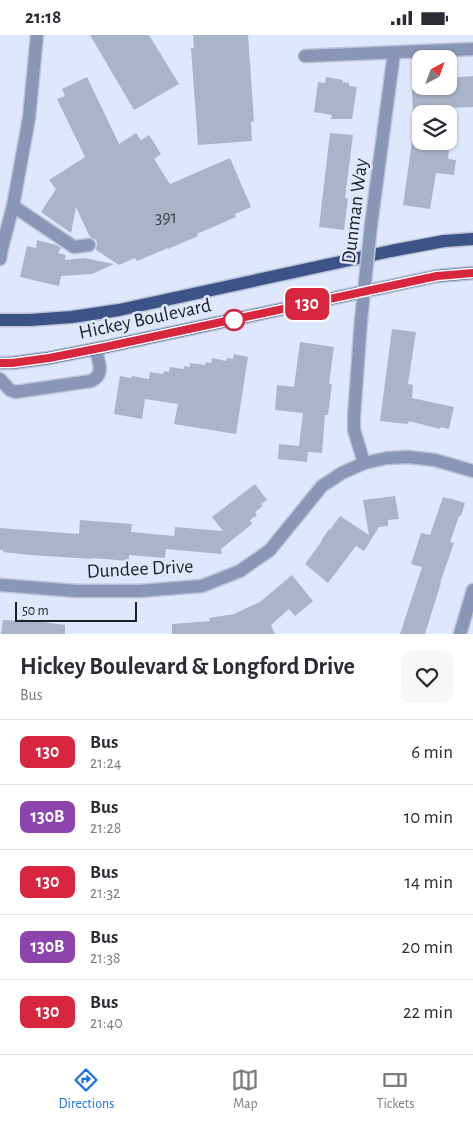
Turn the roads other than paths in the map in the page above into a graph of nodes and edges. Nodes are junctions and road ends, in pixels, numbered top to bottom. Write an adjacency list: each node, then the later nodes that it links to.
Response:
1 (37, 35): 5 (street)
2 (473, 49): 3 (street)
3 (394, 53): 4 (street); 14 (street, Dunman Way, bridge)
4 (305, 56)
5 (13, 206): 7 (street); 8 (street)
6 (473, 239): 10 (main road, Hickey Boulevard)
7 (89, 245)
8 (0, 259)
9 (473, 273): 11 (main road, Hickey Boulevard)
10 (0, 320)
11 (95, 349): 12 (main road, Hickey Boulevard); 13 (street)
12 (0, 363)
13 (0, 379)
14 (364, 463): 15 (street, Dundee Drive); 16 (street, Dundee Drive)
15 (473, 471)
16 (0, 585)
17 (473, 590): 18 (street)
18 (460, 634)

